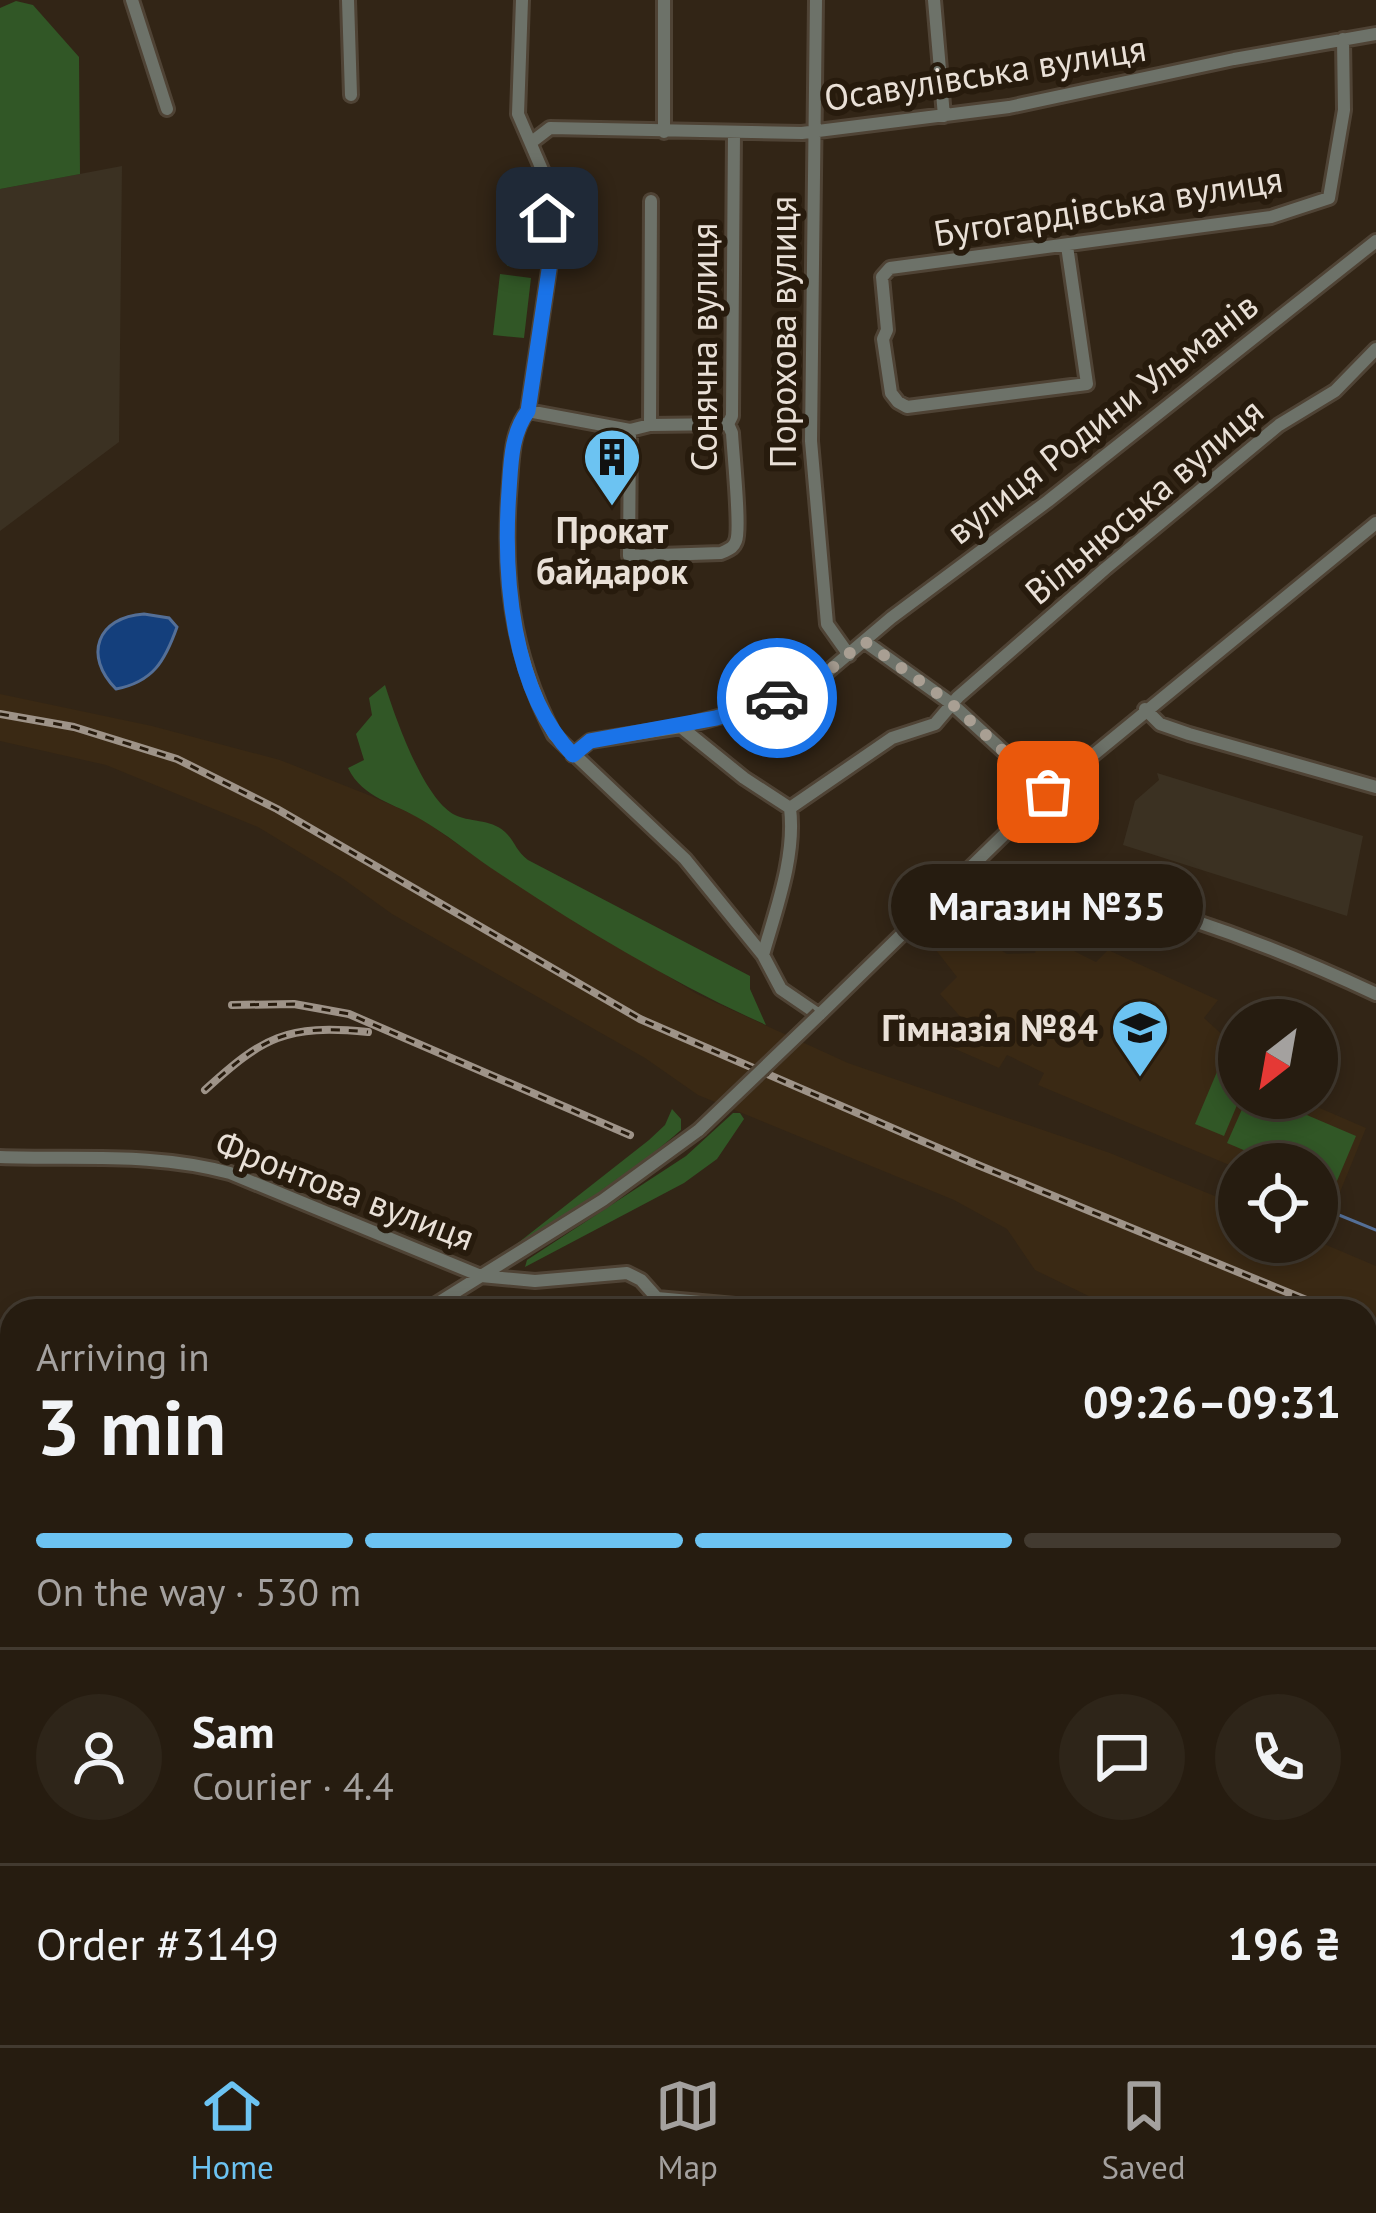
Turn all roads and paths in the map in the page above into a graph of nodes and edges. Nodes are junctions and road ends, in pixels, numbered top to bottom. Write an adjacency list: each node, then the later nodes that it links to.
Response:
1 (132, 0): 10 (street)
2 (348, 0): 9 (street)
3 (522, 0): 15 (street)
4 (664, 0): 13 (street)
5 (816, 0): 12 (street, Порохова вулиця)
6 (934, 0): 11 (street)
7 (1376, 34): 8 (street, Осавулівська вулиця)
8 (1343, 39): 11 (street, Осавулівська вулиця); 18 (street, Бугогардівська вулиця)
9 (351, 95)
10 (167, 109)
11 (944, 116): 12 (street, Осавулівська вулиця)
12 (813, 131): 14 (street, Осавулівська вулиця); 26 (street, Порохова вулиця)
13 (664, 132): 14 (street, Осавулівська вулиця); 15 (street, Осавулівська вулиця)
14 (734, 133): 22 (street, Сонячна вулиця)
15 (533, 141): 20 (street)
16 (652, 201): 21 (street)
17 (1376, 241): 25 (street, вулиця Родини Ульманів)
18 (1067, 246): 18 (street, Бугогардівська вулиця)
19 (1376, 350): 27 (street, Вільнюська вулиця)
20 (528, 411): 23 (street); 30 (street)
21 (650, 424): 22 (street); 23 (street)
22 (728, 424): 23 (street, Сонячна вулиця)
23 (630, 430)
24 (1376, 523): 28 (street)
25 (864, 641): 26 (street, вулиця Родини Ульманів); 27 (street)
26 (849, 655): 29 (street, вулиця Родини Ульманів)
27 (952, 704): 32 (street); 33 (street, Вільнюська вулиця)
28 (1144, 709): 31 (street); 32 (street)
29 (681, 727): 30 (street, вулиця Родини Ульманів); 33 (street)
30 (573, 755): 35 (street)
31 (1376, 787)
32 (1048, 792): 34 (street)
33 (790, 808): 35 (street)
34 (976, 865): 36 (street); 37 (street)
35 (763, 955): 37 (street)
36 (1376, 994)
37 (819, 1015): 39 (street, bridge)
38 (0, 1157): 39 (street, Фронтова вулиця)
39 (481, 1276): 40 (street); 41 (street, Фронтова вулиця)
40 (444, 1299)
41 (654, 1299)

